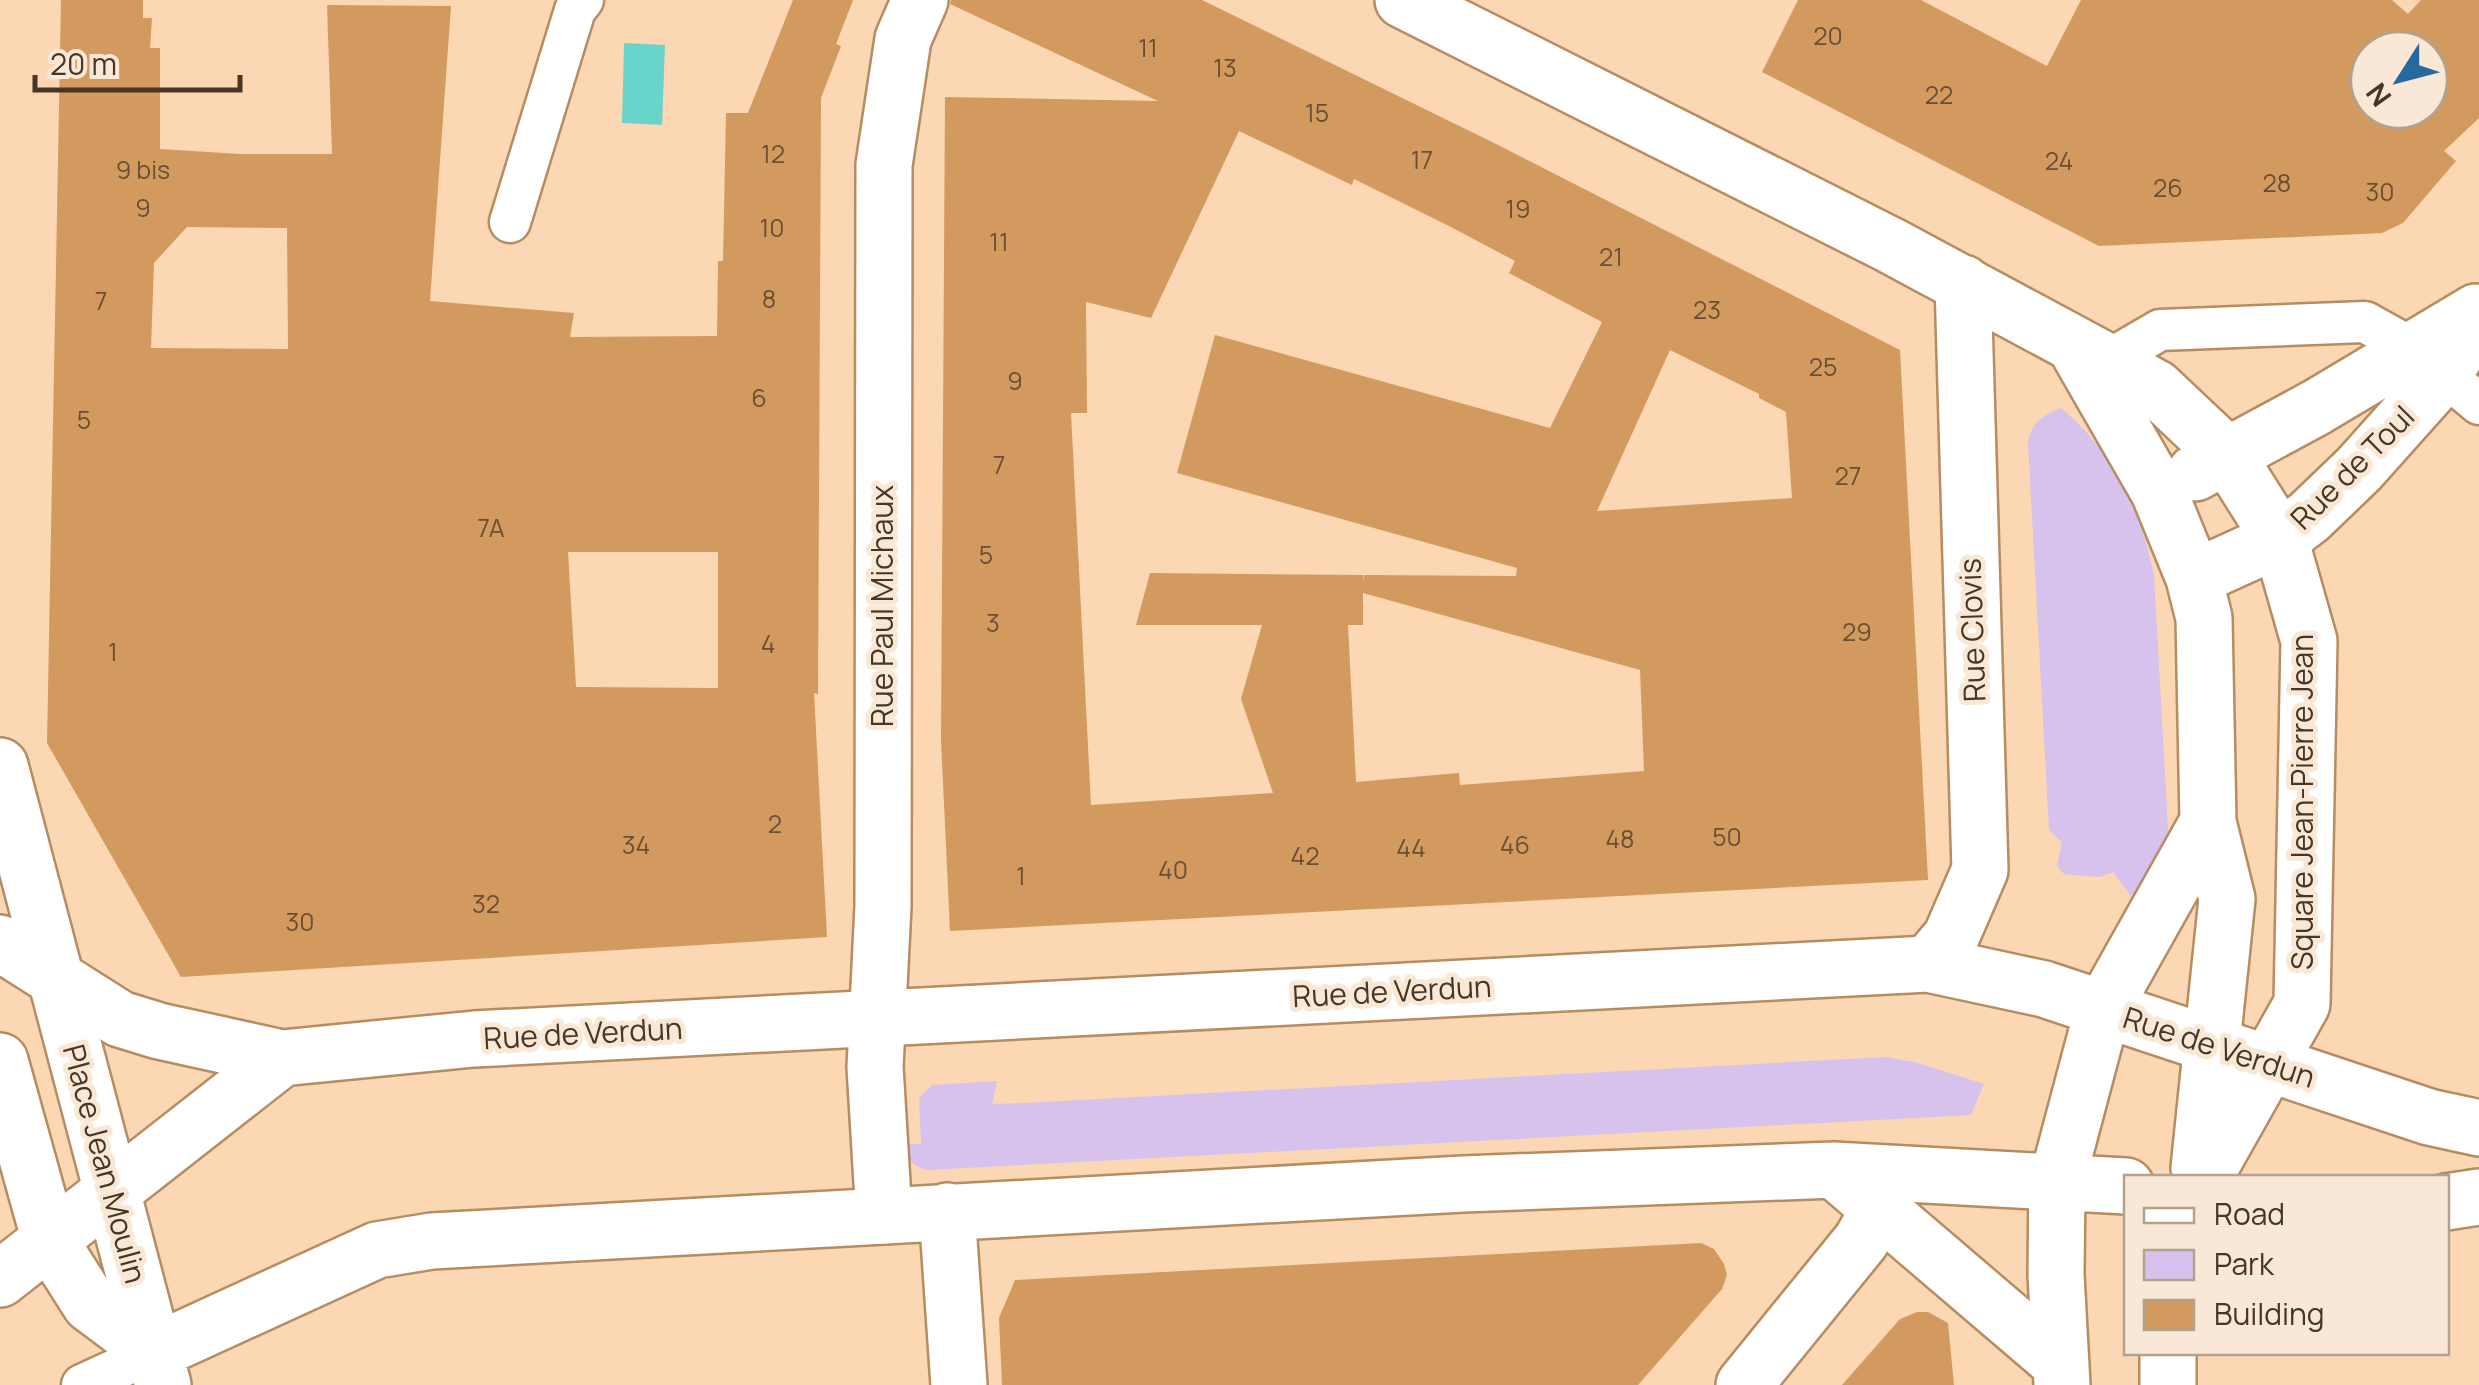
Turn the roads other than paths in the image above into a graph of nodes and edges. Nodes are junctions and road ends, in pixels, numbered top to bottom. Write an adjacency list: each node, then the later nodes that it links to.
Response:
1 (583, 0): 4 (lane)
2 (920, 0): 20 (main road, Rue Paul Michaux)
3 (1415, 2): 5 (main road)
4 (510, 222)
5 (1963, 283): 8 (main road); 17 (main road, Rue Clovis)
6 (2479, 311): 9 (main road, Rue de Toul)
7 (2479, 318): 9 (main road, Rue de Toul)
8 (2090, 354): 9 (lane); 10 (main road, Square Jean-Pierre Jean); 11 (main road, Square Jean-Pierre Jean)
9 (2446, 376): 10 (main road, Rue de Toul); 12 (main road, Rue de Toul)
10 (2227, 456): 11 (main road, Rue de Toul); 12 (main road, Square Jean-Pierre Jean)
11 (2159, 492): 13 (main road, Square Jean-Pierre Jean)
12 (2280, 539): 13 (main road, Rue de Toul); 24 (main road, Square Jean-Pierre Jean)
13 (2194, 578): 15 (main road, Square Jean-Pierre Jean)
14 (0, 766): 18 (main road, Place Jean Moulin)
15 (2208, 822): 19 (main road); 21 (main road, Square Jean-Pierre Jean)
16 (0, 943): 18 (main road, Rue de Verdun)
17 (1928, 964): 19 (main road, Rue de Verdun); 20 (main road, Rue de Verdun)
18 (53, 977): 22 (main road, Rue de Verdun); 31 (main road, Place Jean Moulin)
19 (2102, 1009): 21 (main road, Rue de Verdun); 29 (main road)
20 (876, 1019): 22 (main road, Rue de Verdun); 36 (main road, Rue Paul Michaux)
21 (2213, 1046): 24 (main road, Rue de Verdun); 27 (main road, Square Jean-Pierre Jean)
22 (282, 1058): 31 (main road)
23 (0, 1061): 37 (main road)
24 (2267, 1064): 25 (main road, Rue de Verdun); 28 (main road, Square Jean-Pierre Jean)
25 (2479, 1128)
26 (1834, 1170): 29 (main road); 34 (main road); 35 (main road)
27 (2201, 1175)
28 (2203, 1175)
29 (2057, 1182): 30 (main road); 40 (main road)
30 (2124, 1186)
31 (112, 1192): 37 (main road); 39 (main road, Place Jean Moulin)
32 (2479, 1197): 33 (main road)
33 (2449, 1202)
34 (1880, 1208): 40 (main road); 43 (main road)
35 (947, 1212): 36 (main road); 42 (main road)
36 (884, 1216): 39 (main road)
37 (14, 1263): 39 (main road)
38 (2168, 1355): 44 (main road)
39 (158, 1368): 41 (lane)
40 (2062, 1374)
41 (82, 1385)
42 (960, 1385)
43 (1744, 1385)
44 (2168, 1385)

